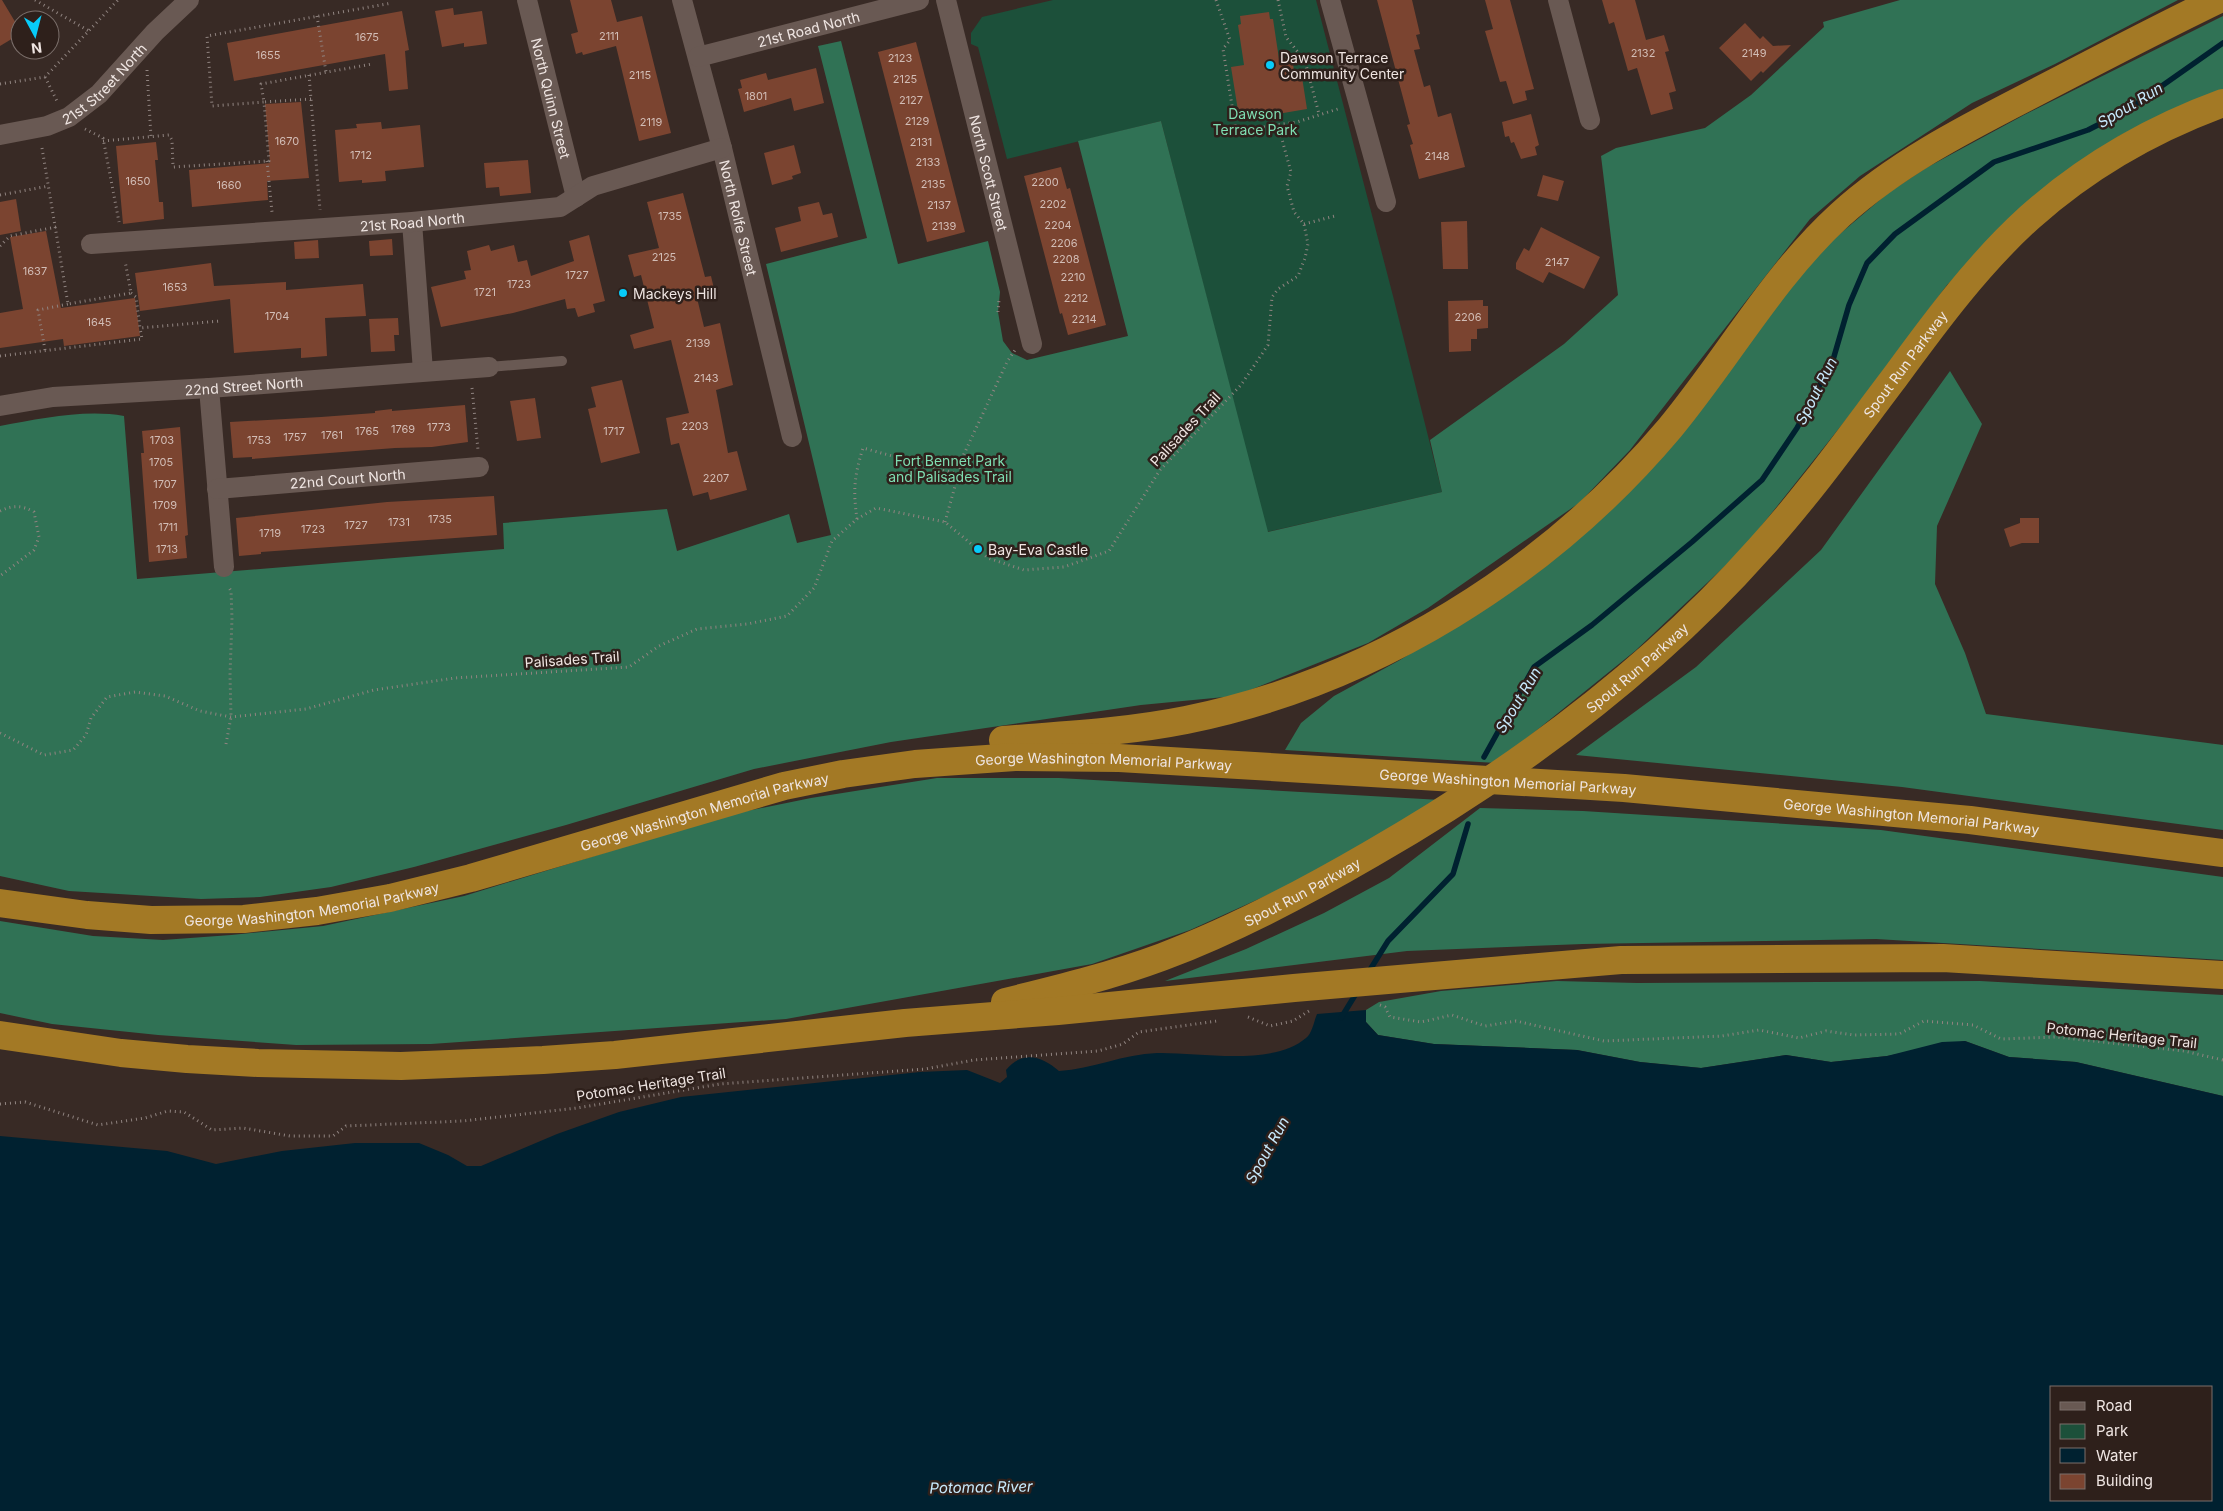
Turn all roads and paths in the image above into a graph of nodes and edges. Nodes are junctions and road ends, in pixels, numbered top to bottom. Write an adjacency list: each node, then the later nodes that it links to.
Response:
1 (35, 0): 15 (path)
2 (118, 0): 15 (path)
3 (189, 0): 32 (street, 21st Street North)
4 (527, 0): 39 (street, North Quinn Street)
5 (682, 0): 16 (street, North Rolfe Street)
6 (920, 0): 16 (street, 21st Road North)
7 (946, 0): 54 (street, North Scott Street)
8 (1216, 0): 30 (path)
9 (1278, 0): 28 (path)
10 (1330, 0): 40 (street)
11 (1558, 0): 29 (street)
12 (2217, 0): 75 (highway)
13 (392, 3): 14 (path)
14 (317, 16): 19 (path); 25 (path)
15 (89, 30): 21 (path)
16 (698, 56): 35 (street, North Rolfe Street)
17 (372, 64): 19 (path)
18 (147, 70): 33 (path)
19 (326, 72): 20 (path)
20 (309, 75): 23 (path); 25 (path)
21 (45, 77): 22 (path); 24 (path)
22 (0, 84)
23 (311, 99): 25 (path); 41 (path)
24 (57, 101)
25 (264, 102): 36 (path)
26 (2223, 103): 83 (highway, Spout Run Parkway)
27 (1345, 107): 28 (path)
28 (1319, 114): 30 (path)
29 (1590, 120)
30 (1278, 125): 45 (path, Palisades Trail)
31 (86, 129): 34 (path)
32 (0, 135)
33 (151, 137): 34 (path); 36 (path)
34 (104, 141): 47 (path)
35 (722, 148): 39 (street, 21st Road North); 63 (street, North Rolfe Street)
36 (267, 161): 42 (path)
37 (49, 186): 38 (path)
38 (0, 195)
39 (576, 197): 44 (street, 21st Road North)
40 (1386, 202)
41 (320, 210)
42 (272, 214)
43 (1335, 216): 45 (path)
44 (412, 222): 48 (street, 21st Road North); 59 (street)
45 (1304, 224): 69 (path, Palisades Trail)
46 (56, 228): 49 (path)
47 (120, 230)
48 (91, 244)
49 (0, 246)
50 (131, 293): 53 (path)
51 (68, 304): 55 (path)
52 (220, 321): 53 (path)
53 (140, 328): 55 (path)
54 (1032, 344): 65 (path)
55 (46, 350): 56 (path)
56 (0, 356)
57 (562, 361): 58 (lane)
58 (489, 367): 59 (street, 22nd Street North)
59 (422, 371): 60 (street, 22nd Street North)
60 (209, 388): 62 (street, 22nd Street North); 66 (street)
61 (472, 388): 64 (path)
62 (0, 406)
63 (792, 437)
64 (479, 467): 66 (street, 22nd Court North)
65 (958, 474): 68 (path); 69 (path)
66 (217, 489): 70 (street)
67 (0, 511): 71 (path)
68 (857, 519): 69 (path, Palisades Trail); 72 (path, Palisades Trail)
69 (945, 522)
70 (224, 566): 72 (path)
71 (0, 576)
72 (231, 717): 73 (path, Palisades Trail); 74 (path)
73 (0, 733)
74 (226, 744)
75 (843, 774): 76 (highway, George Washington Memorial Parkway); 77 (highway, George Washington Memorial Parkway)
76 (2223, 853)
77 (0, 903)
78 (2223, 975): 83 (highway)
79 (1381, 1005): 85 (path, Potomac Heritage Trail)
80 (1309, 1011): 81 (path)
81 (1240, 1018)
82 (1222, 1020): 86 (path, Potomac Heritage Trail)
83 (906, 1023): 84 (highway)
84 (0, 1035)
85 (2223, 1060)
86 (0, 1104)

